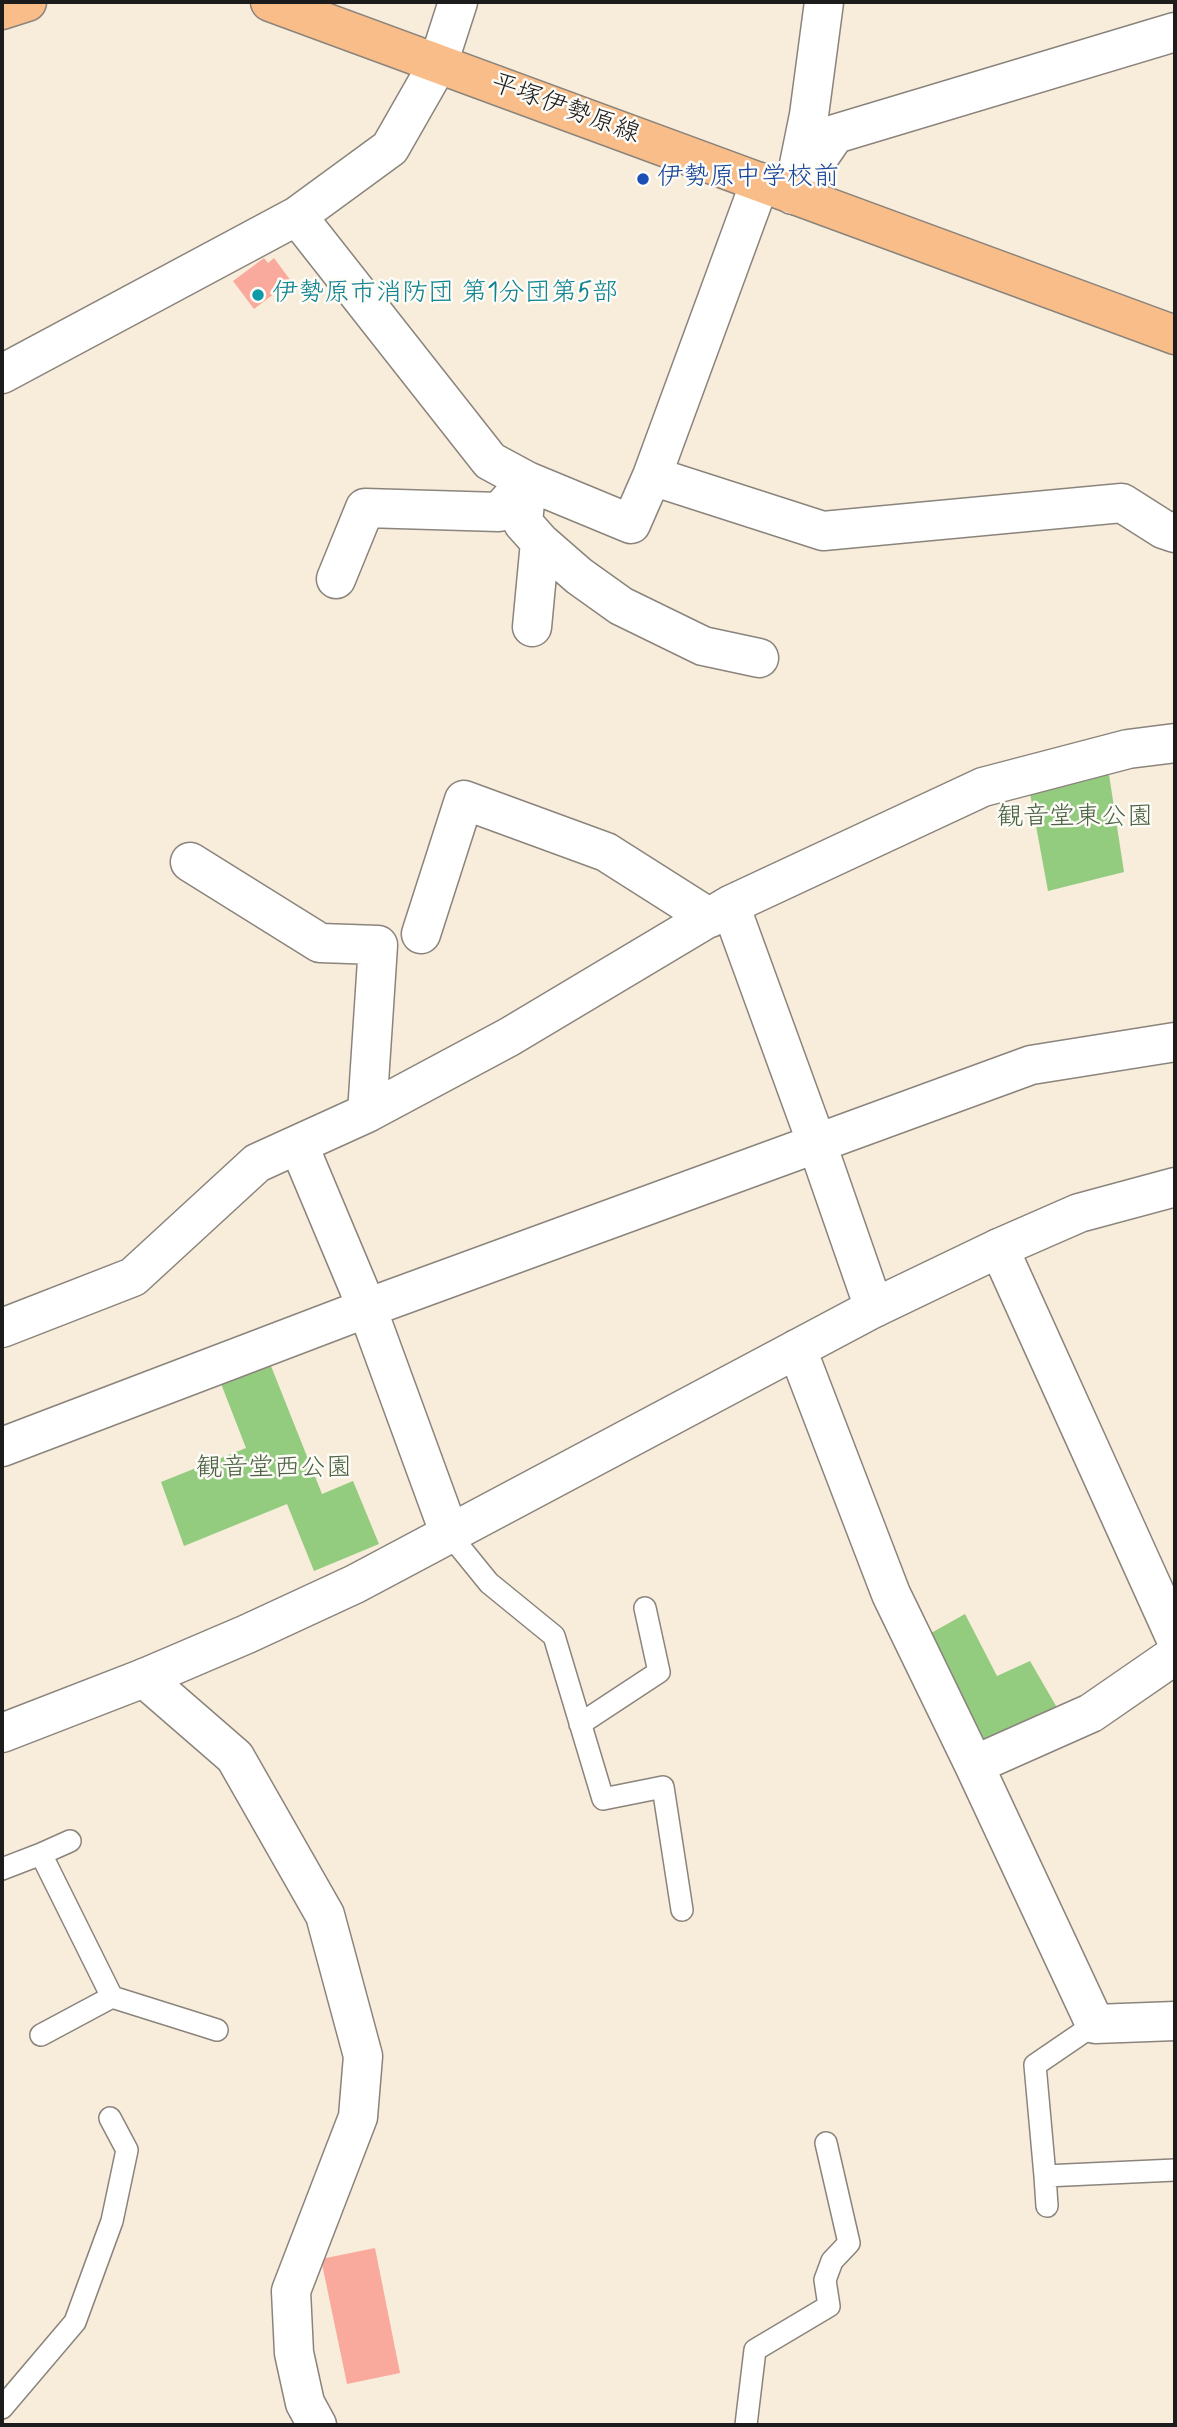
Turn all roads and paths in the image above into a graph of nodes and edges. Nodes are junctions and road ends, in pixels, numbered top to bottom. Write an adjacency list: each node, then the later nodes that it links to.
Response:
1 (27, 2): 5 (main road)
2 (270, 2): 7 (main road, 平塚伊勢原線)
3 (458, 2): 7 (street)
4 (824, 2): 8 (street)
5 (2, 10)
6 (1175, 32): 8 (street)
7 (438, 64): 8 (main road, 平塚伊勢原線); 9 (street)
8 (777, 189): 10 (main road, 平塚伊勢原線); 12 (street)
9 (297, 216): 11 (street); 13 (street)
10 (1175, 335)
11 (2, 374)
12 (652, 476): 13 (street); 14 (street)
13 (527, 481): 15 (street); 16 (street)
14 (1175, 533)
15 (540, 542): 17 (street); 18 (street)
16 (336, 579)
17 (532, 627)
18 (759, 658)
19 (1175, 743): 21 (street)
20 (190, 862): 24 (street)
21 (720, 911): 22 (street); 24 (street); 25 (street)
22 (422, 934)
23 (1175, 1042): 25 (street)
24 (367, 1113): 26 (street)
25 (817, 1144): 29 (street); 30 (street)
26 (299, 1146): 29 (street); 31 (street)
27 (1175, 1187): 28 (street)
28 (999, 1248): 30 (street); 36 (street)
29 (367, 1308): 33 (street); 34 (street)
30 (874, 1308): 32 (street)
31 (2, 1328)
32 (797, 1349): 34 (street); 41 (street)
33 (2, 1447)
34 (450, 1535): 38 (street); 39 (lane)
35 (645, 1608): 39 (lane)
36 (1175, 1637)
37 (1175, 1655): 41 (street)
38 (144, 1678): 40 (street); 57 (street)
39 (579, 1724): 45 (lane)
40 (2, 1733)
41 (975, 1765): 48 (street)
42 (70, 1841): 43 (lane)
43 (41, 1854): 44 (lane); 46 (lane)
44 (2, 1869)
45 (682, 1910)
46 (112, 1997): 49 (lane); 50 (lane)
47 (1175, 2021): 48 (street)
48 (1095, 2024): 54 (lane)
49 (217, 2030)
50 (41, 2035)
51 (110, 2118): 56 (lane)
52 (826, 2143): 58 (lane)
53 (1175, 2170): 54 (lane)
54 (1045, 2176): 55 (lane)
55 (1047, 2206)
56 (2, 2408)
57 (317, 2425)
58 (746, 2425)

